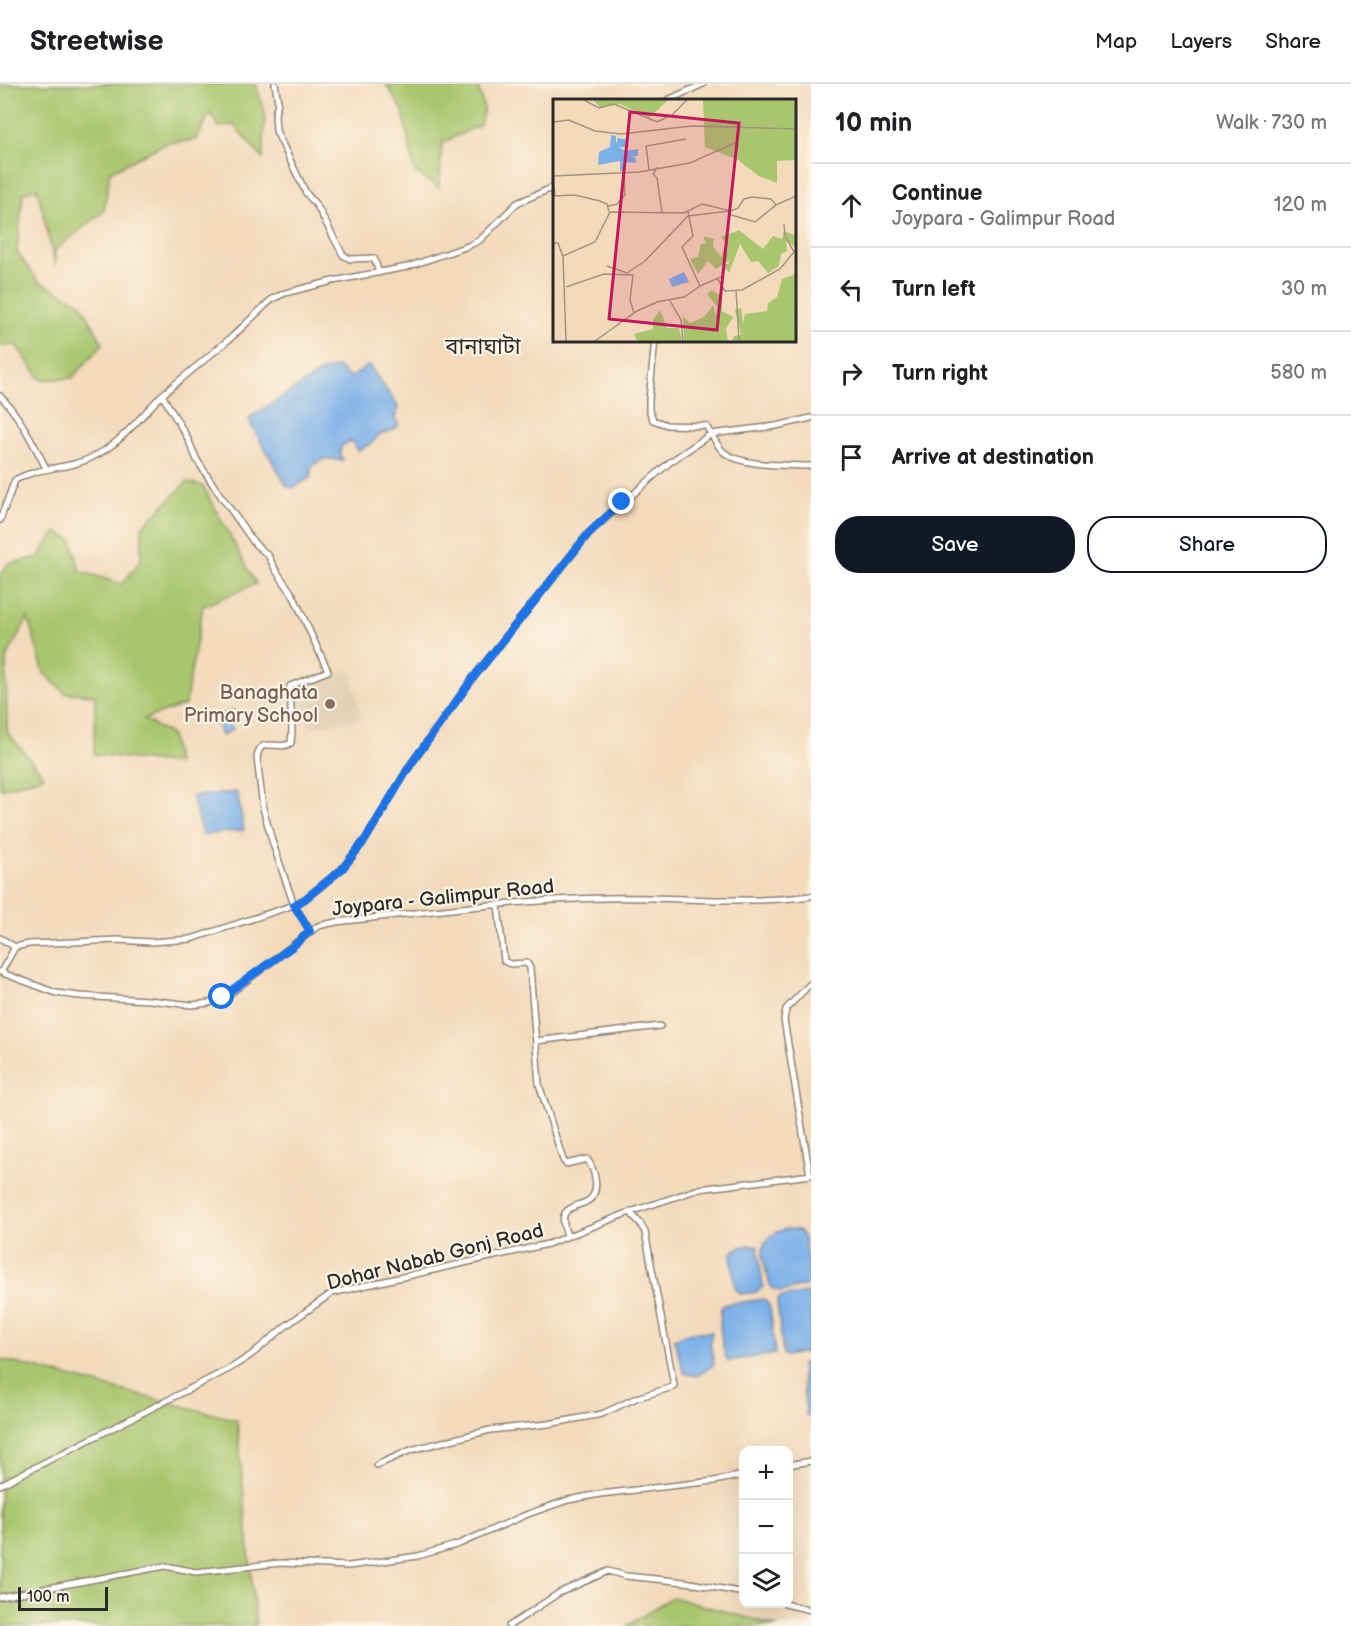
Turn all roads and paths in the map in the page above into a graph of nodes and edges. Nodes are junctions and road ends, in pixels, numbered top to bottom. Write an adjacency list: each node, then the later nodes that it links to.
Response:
1 (275, 84): 5 (street)
2 (703, 84): 3 (street)
3 (670, 99)
4 (553, 188): 5 (street)
5 (379, 273): 7 (street)
6 (655, 342): 10 (street)
7 (162, 395): 12 (street); 16 (street)
8 (0, 396): 12 (street)
9 (811, 418): 10 (street)
10 (711, 434): 11 (street); 16 (street)
11 (811, 466)
12 (46, 468): 13 (street)
13 (0, 520)
14 (811, 896): 15 (street, Joypara - Galimpur Road)
15 (498, 904): 17 (street, Joypara - Galimpur Road); 23 (street)
16 (294, 905): 17 (street); 19 (street)
17 (310, 931): 20 (street, Joypara - Galimpur Road)
18 (0, 938): 19 (street)
19 (15, 947): 20 (street)
20 (0, 972)
21 (811, 983): 24 (street)
22 (660, 1026): 23 (street)
23 (536, 1041): 26 (street)
24 (810, 1175): 25 (street, Dohar Nabab Gonj Road)
25 (630, 1212): 26 (street, Dohar Nabab Gonj Road); 29 (street)
26 (567, 1236): 31 (street, Dohar Nabab Gonj Road)
27 (811, 1461): 28 (street)
28 (793, 1464)
29 (377, 1465)
30 (739, 1476): 33 (street)
31 (0, 1485)
32 (739, 1591): 36 (street)
33 (0, 1597)
34 (793, 1606): 35 (street)
35 (811, 1610)
36 (510, 1626)

